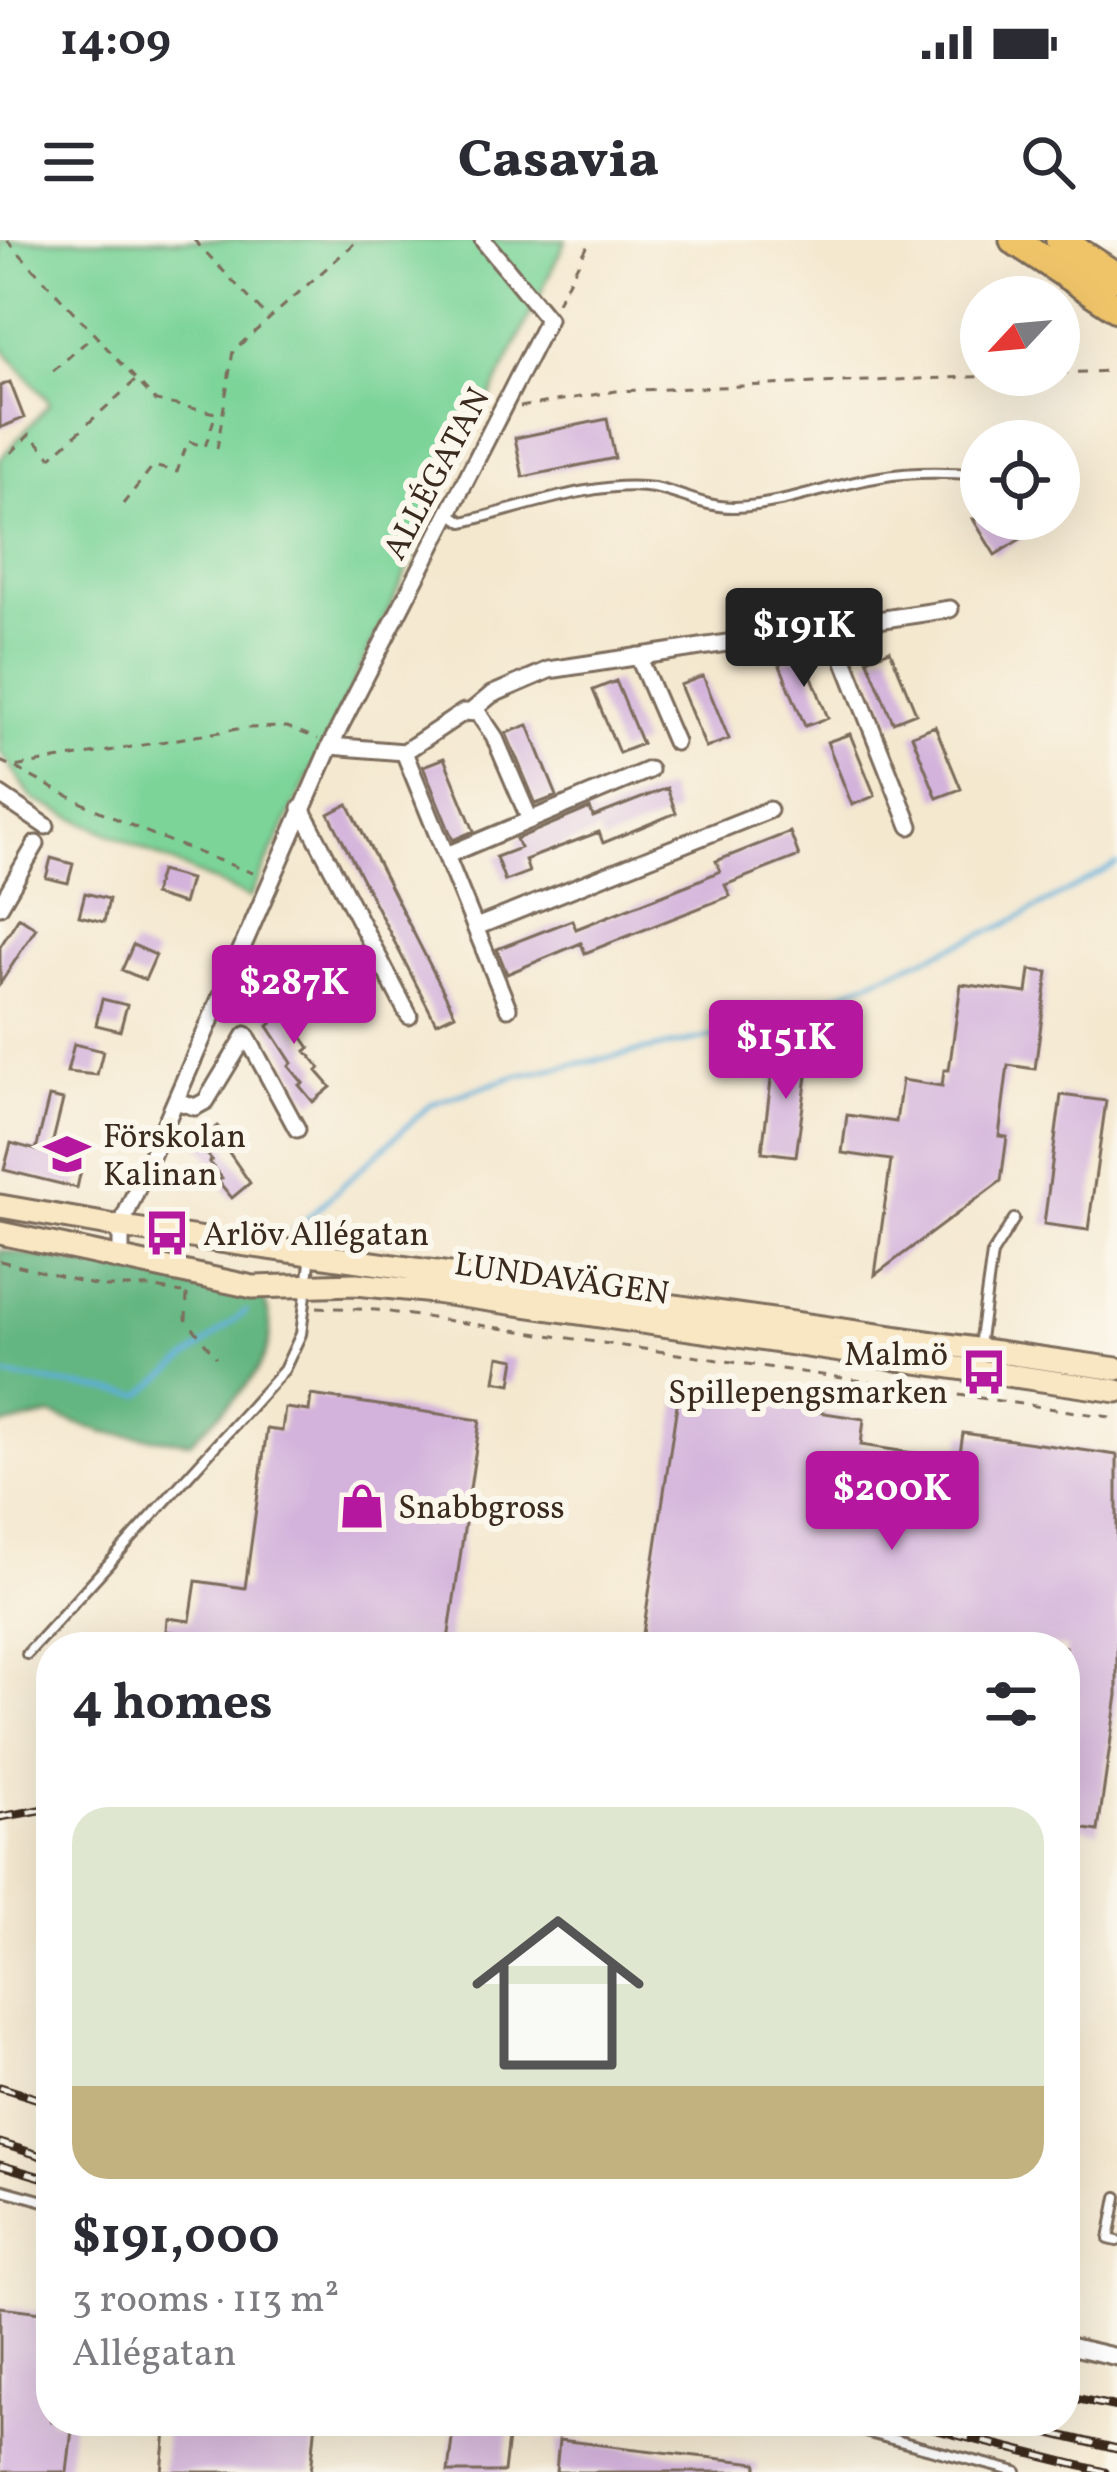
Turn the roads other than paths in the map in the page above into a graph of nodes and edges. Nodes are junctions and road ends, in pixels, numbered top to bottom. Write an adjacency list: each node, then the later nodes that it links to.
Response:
1 (483, 240): 7 (street, ALLÉGATAN)
2 (1014, 240): 5 (highway)
3 (1060, 240): 4 (highway)
4 (1117, 277)
5 (1117, 308)
6 (960, 473): 7 (lane)
7 (447, 511): 13 (street, ALLÉGATAN)
8 (950, 609): 9 (street)
9 (831, 626): 10 (street); 21 (street)
10 (638, 656): 11 (street); 12 (street)
11 (472, 710): 14 (street); 19 (street)
12 (675, 742)
13 (330, 745): 14 (street); 17 (street, ALLÉGATAN)
14 (404, 752): 23 (street)
15 (649, 770): 19 (street)
16 (0, 795): 20 (street)
17 (301, 808): 27 (street); 28 (street, ALLÉGATAN)
18 (769, 810): 25 (street)
19 (530, 820): 23 (street)
20 (46, 826)
21 (910, 826)
22 (36, 844): 24 (street)
23 (447, 855): 25 (street)
24 (0, 906)
25 (476, 927): 26 (street)
26 (508, 1008)
27 (409, 1016)
28 (176, 1101): 29 (street); 32 (street, ALLÉGATAN)
29 (297, 1129)
30 (0, 1206): 32 (main road, LUNDAVÄGEN)
31 (1013, 1220): 37 (lane)
32 (122, 1227): 34 (main road, LUNDAVÄGEN); 35 (street, ALLÉGATAN)
33 (0, 1233): 35 (main road, LUNDAVÄGEN)
34 (311, 1253): 36 (lane); 37 (main road, LUNDAVÄGEN)
35 (121, 1259): 36 (main road, LUNDAVÄGEN)
36 (308, 1296): 39 (main road, LUNDAVÄGEN); 41 (lane)
37 (979, 1347): 38 (main road, LUNDAVÄGEN); 39 (lane)
38 (1117, 1369)
39 (976, 1371): 40 (main road, LUNDAVÄGEN)
40 (1117, 1391)
41 (47, 1632)
42 (36, 1644): 43 (lane)
43 (27, 1654)
44 (0, 2189): 46 (lane)
45 (1117, 2197): 47 (lane)
46 (36, 2200)
47 (1117, 2241)
48 (1080, 2348): 49 (street)
49 (1117, 2357)
50 (880, 2436): 51 (lane)
51 (1017, 2472)

